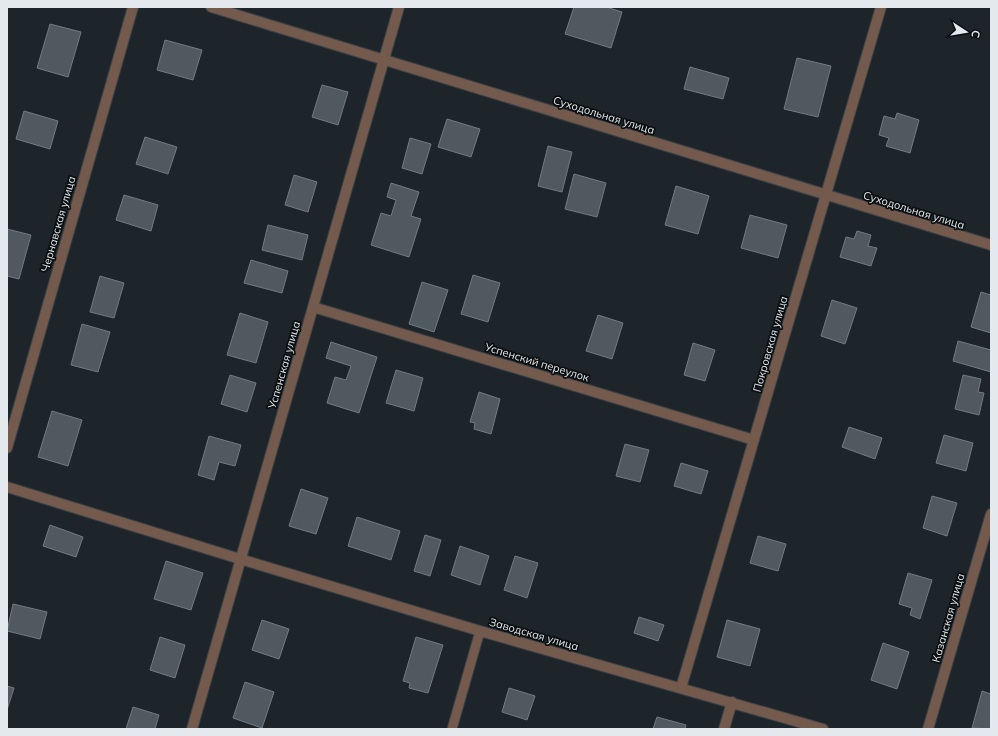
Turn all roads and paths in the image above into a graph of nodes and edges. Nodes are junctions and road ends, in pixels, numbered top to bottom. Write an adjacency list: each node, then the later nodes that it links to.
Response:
1 (133, 7): 10 (street, Чернавская улица)
2 (211, 7): 5 (street, Суходольная улица)
3 (399, 7): 5 (street, Успенская улица)
4 (881, 7): 6 (street, Покровская улица)
5 (384, 60): 6 (street, Суходольная улица); 8 (street, Успенская улица)
6 (826, 195): 7 (street, Суходольная улица); 9 (street, Покровская улица)
7 (991, 246)
8 (313, 307): 9 (street, Успенский переулок); 13 (street, Успенская улица)
9 (754, 440): 15 (street, Покровская улица)
10 (7, 448)
11 (7, 487): 13 (street, Заводская улица)
12 (991, 514): 21 (street, Казанская улица)
13 (240, 560): 14 (street, Заводская улица); 17 (street, Успенская улица)
14 (480, 631): 15 (street, Заводская улица); 18 (lane)
15 (681, 688): 16 (street, Заводская улица)
16 (732, 702): 19 (street); 20 (street, Заводская улица)
17 (192, 729)
18 (452, 729)
19 (724, 729)
20 (823, 729)
21 (928, 729)

